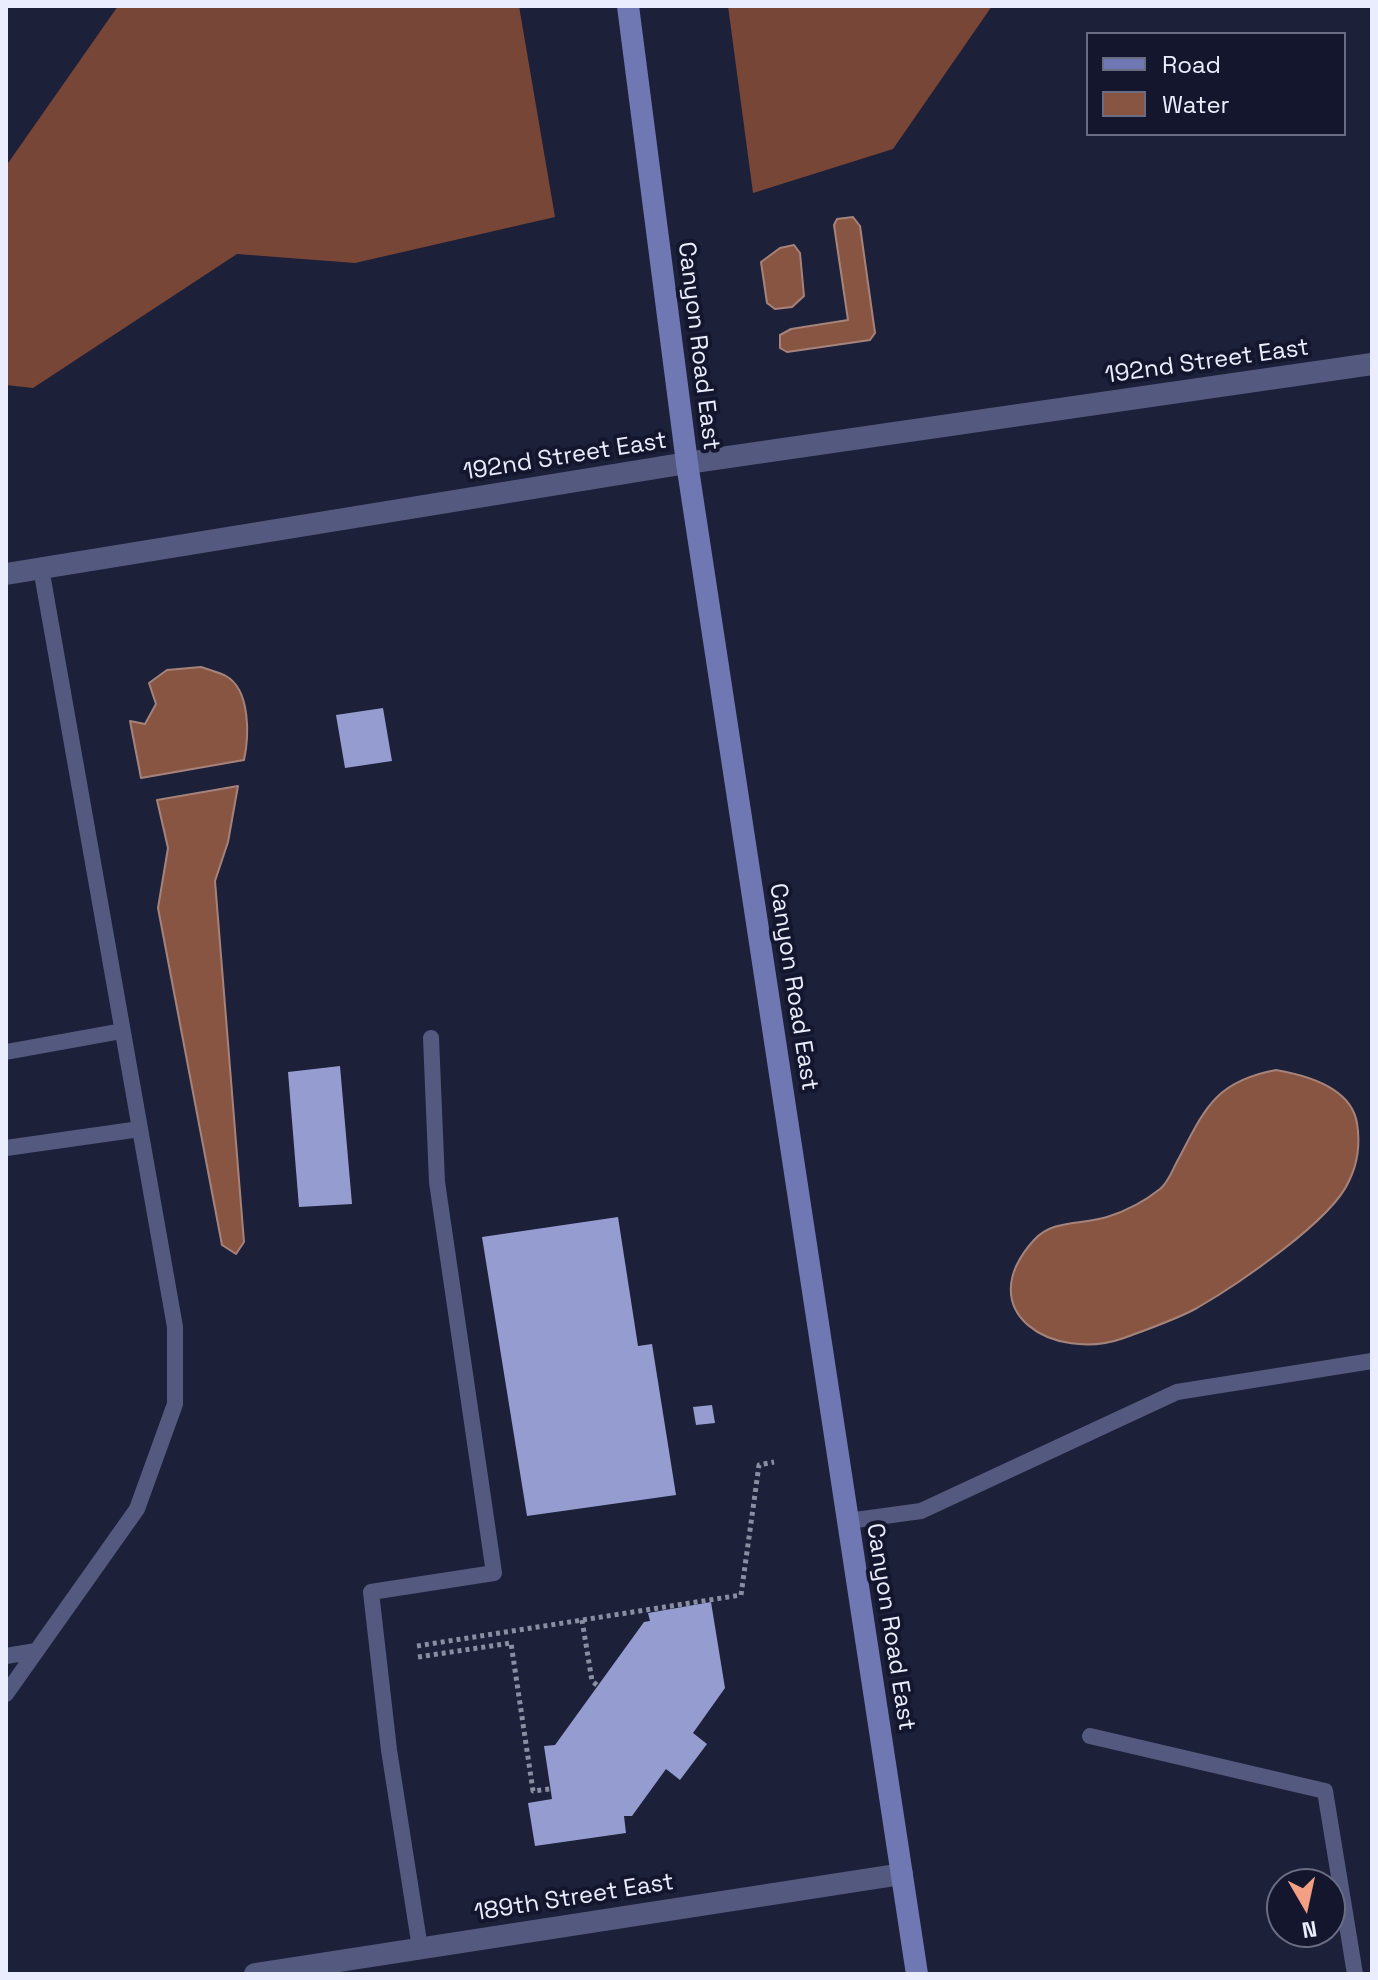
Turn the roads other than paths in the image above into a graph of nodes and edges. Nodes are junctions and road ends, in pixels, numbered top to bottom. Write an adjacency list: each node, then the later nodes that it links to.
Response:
1 (628, 6): 3 (main road, Canyon Road East)
2 (1372, 364): 3 (street, 192nd Street East)
3 (687, 463): 4 (street, 192nd Street East); 12 (main road, Canyon Road East)
4 (41, 568): 5 (street, 192nd Street East); 6 (lane)
5 (6, 574)
6 (122, 1031): 8 (lane); 9 (lane)
7 (431, 1038): 18 (lane)
8 (6, 1052)
9 (140, 1129): 10 (lane); 13 (lane)
10 (6, 1148)
11 (1372, 1361): 12 (lane)
12 (848, 1521): 17 (main road, Canyon Road East)
13 (36, 1651): 14 (lane); 15 (lane)
14 (6, 1656)
15 (6, 1694)
16 (1090, 1736): 21 (lane)
17 (902, 1874): 18 (street, 189th Street East); 20 (main road, Canyon Road East)
18 (420, 1948): 19 (street, 189th Street East)
19 (255, 1974)
20 (917, 1974)
21 (1355, 1974)

